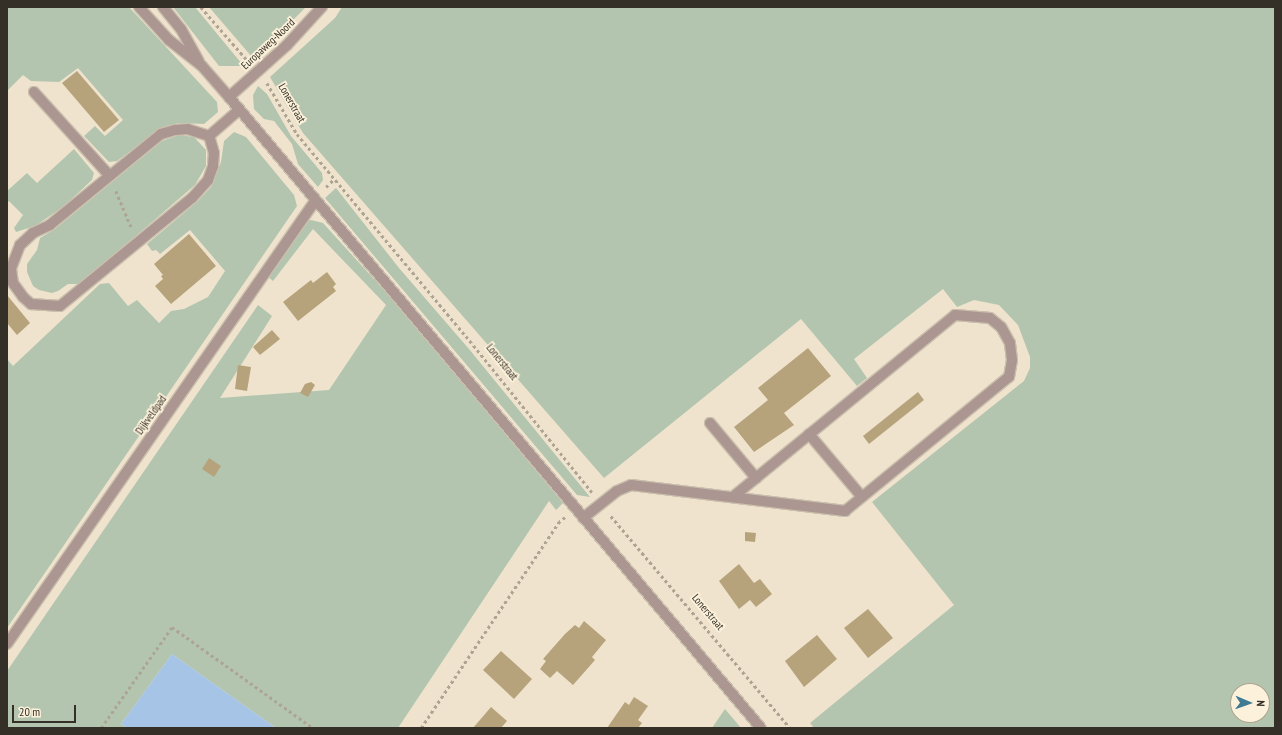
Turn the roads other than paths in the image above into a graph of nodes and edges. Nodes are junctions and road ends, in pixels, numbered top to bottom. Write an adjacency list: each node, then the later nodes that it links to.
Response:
1 (139, 7): 4 (street)
2 (163, 7): 4 (street)
3 (322, 7): 6 (street, Europaweg-Noord)
4 (202, 66): 6 (street)
5 (34, 92): 9 (street)
6 (229, 97): 7 (street)
7 (239, 110): 8 (street); 10 (street)
8 (209, 136): 9 (street); 9 (street)
9 (110, 176)
10 (315, 201): 16 (street); 17 (street, Dijkveldpad)
11 (710, 423): 13 (street)
12 (809, 434): 13 (street); 14 (street); 14 (street)
13 (756, 478): 15 (street)
14 (862, 496): 15 (street)
15 (733, 497): 16 (street)
16 (584, 518): 18 (street)
17 (7, 644)
18 (761, 728)

